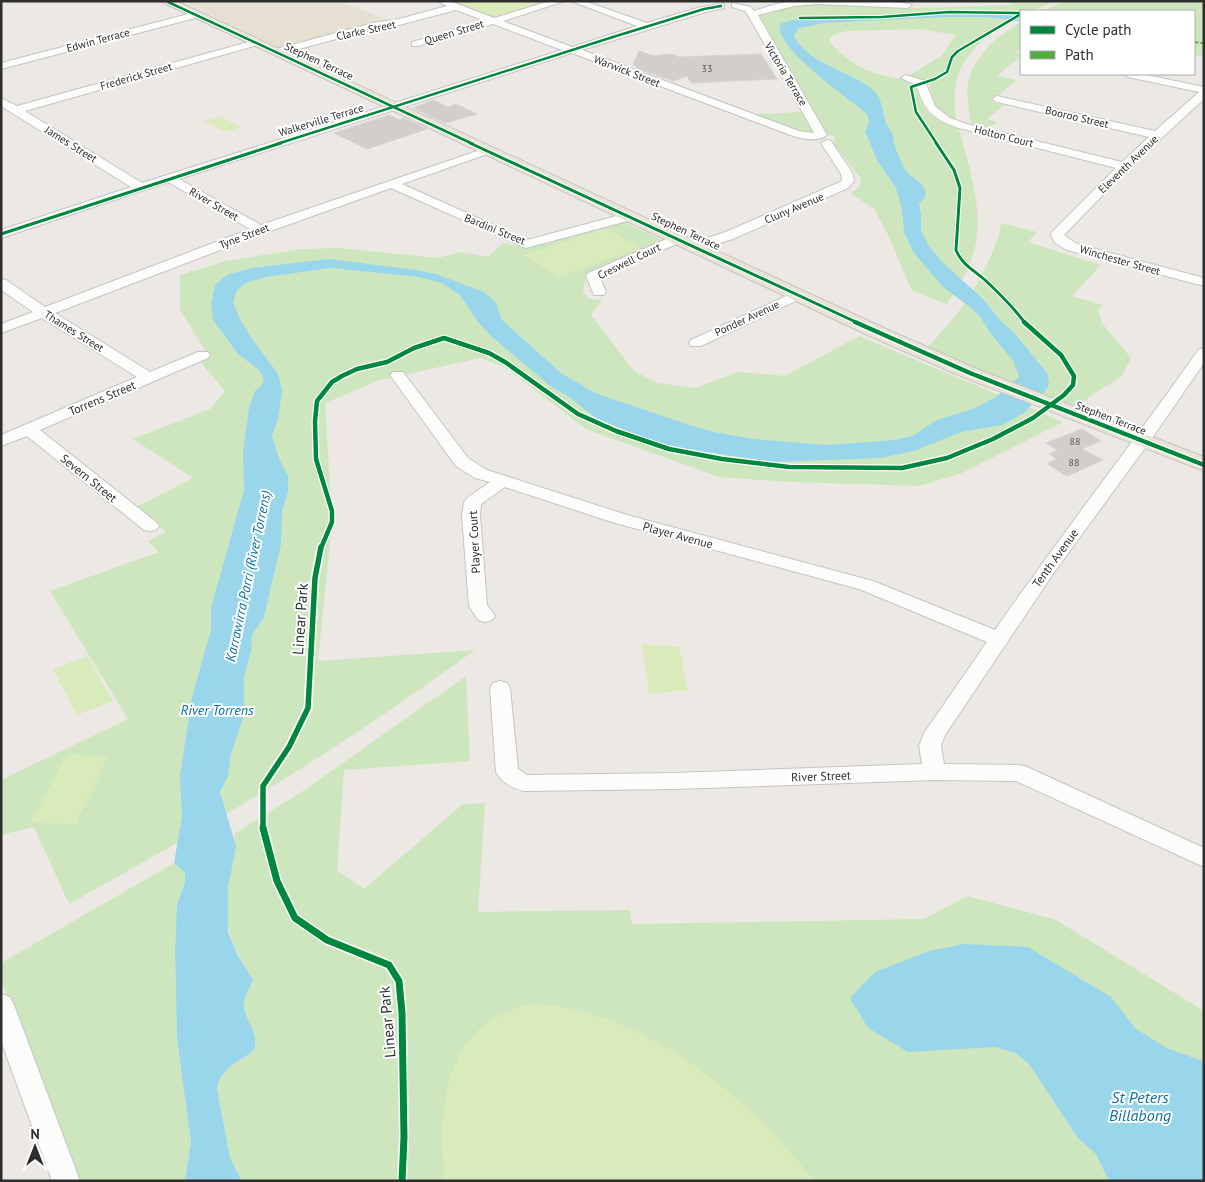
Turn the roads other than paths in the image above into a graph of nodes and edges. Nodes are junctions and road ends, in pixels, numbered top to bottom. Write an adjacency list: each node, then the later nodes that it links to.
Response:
1 (166, 1): 9 (main road, Stephen Terrace)
2 (441, 1): 7 (street, Warwick Street)
3 (561, 1): 10 (street, Queen Street)
4 (575, 1): 11 (street)
5 (725, 3): 8 (street); 11 (street, Walkerville Terrace)
6 (907, 6): 8 (street)
7 (456, 7): 10 (street, Warwick Street); 15 (street, Clarke Street)
8 (750, 12): 27 (street, Victoria Terrace)
9 (196, 15): 12 (main road, Stephen Terrace); 16 (street, Edwin Terrace)
10 (493, 20): 13 (street, Queen Street); 14 (street, Warwick Street)
11 (648, 27): 14 (street, Walkerville Terrace)
12 (255, 42): 15 (main road, Stephen Terrace); 23 (street, Frederick Street)
13 (416, 44)
14 (573, 50): 22 (street, Walkerville Terrace); 27 (street, Warwick Street)
15 (276, 52): 22 (main road, Stephen Terrace)
16 (1, 66)
17 (1132, 75): 19 (street)
18 (906, 78): 24 (street, Holton Court)
19 (1204, 91): 26 (street, Eleventh Avenue)
20 (997, 98): 26 (street, Booroo Street)
21 (1, 100): 23 (street, James Street)
22 (395, 107): 28 (main road, Stephen Terrace); 30 (street, Walkerville Terrace)
23 (17, 110): 32 (street, James Street)
24 (946, 120): 25 (street, Holton Court)
25 (999, 135): 29 (street, Holton Court)
26 (1157, 135): 29 (street, Eleventh Avenue)
27 (821, 138): 39 (street, Cluny Avenue)
28 (489, 150): 31 (street, Tyne Street); 33 (main road, Stephen Terrace)
29 (1124, 166): 37 (street, Eleventh Avenue)
30 (169, 178): 32 (street, Walkerville Terrace); 34 (street, River Street)
31 (391, 184): 34 (street, Tyne Street); 38 (street, Bardini Street)
32 (140, 187): 35 (street, Walkerville Terrace)
33 (631, 216): 36 (main road, Stephen Terrace); 38 (street, Bardini Street)
34 (260, 230): 46 (street, Tyne Street)
35 (1, 234)
36 (678, 238): 39 (main road, Stephen Terrace); 44 (street, Creswell Court)
37 (1058, 238): 40 (street, Winchester Street)
38 (526, 244)
39 (696, 246): 45 (main road, Stephen Terrace)
40 (1184, 278): 41 (street, Winchester Street); 43 (street, Winchester Street)
41 (1204, 282)
42 (1, 283): 46 (street, Thames Street)
43 (1204, 287)
44 (599, 292)
45 (799, 294): 48 (street, Ponder Avenue); 55 (main road, Stephen Terrace)
46 (44, 313): 47 (street, Tyne Street); 52 (street, Thames Street)
47 (1, 329)
48 (696, 342)
49 (1204, 352): 55 (street, Tenth Avenue)
50 (203, 356): 52 (street, Torrens Street)
51 (398, 375): 57 (street, Player Avenue)
52 (149, 378): 53 (street, Torrens Street)
53 (29, 429): 54 (street, Torrens Street); 59 (street, Severn Street)
54 (1, 441)
55 (1142, 441): 56 (main road, Stephen Terrace); 62 (street, Tenth Avenue)
56 (1204, 466)
57 (502, 482): 58 (street, Player Avenue); 61 (street, Player Court)
58 (621, 520): 60 (street, Player Avenue)
59 (150, 526)
60 (696, 540): 62 (street, Player Avenue)
61 (485, 616)
62 (998, 639): 64 (street, Tenth Avenue)
63 (500, 688): 64 (street, River Street)
64 (934, 772): 65 (street, River Street)
65 (1204, 858)
66 (2, 1008): 67 (street)
67 (66, 1181)

